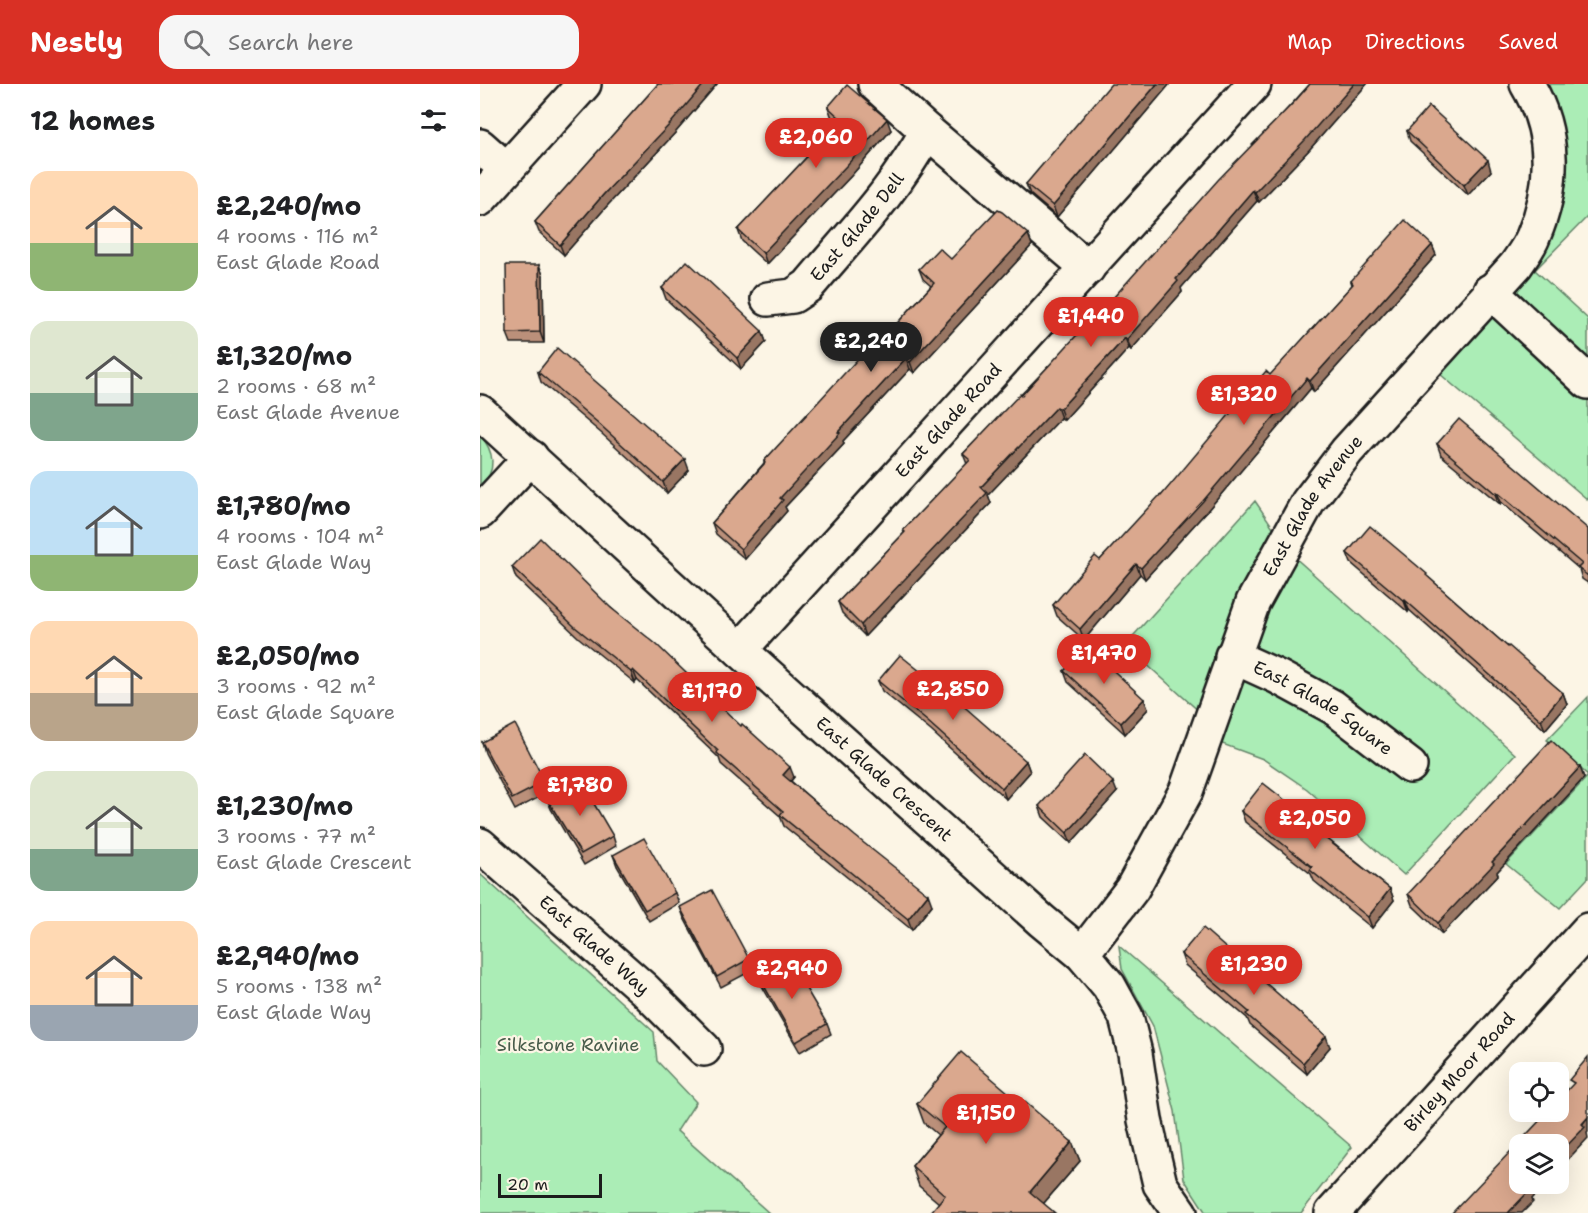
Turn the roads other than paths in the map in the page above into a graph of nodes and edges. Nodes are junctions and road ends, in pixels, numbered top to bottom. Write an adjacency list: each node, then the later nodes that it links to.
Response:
1 (584, 84): 7 (street)
2 (875, 84): 5 (street)
3 (1254, 84): 9 (street, East Glade Road)
4 (1529, 84): 10 (street, East Glade Avenue)
5 (927, 131): 9 (street); 11 (street, East Glade Dell)
6 (480, 146): 7 (street)
7 (506, 169): 8 (street)
8 (480, 199)
9 (1088, 268): 16 (street, East Glade Road)
10 (1490, 291): 12 (street); 17 (street, East Glade Avenue)
11 (768, 299)
12 (1588, 382)
13 (480, 412): 14 (street, East Glade Crescent)
14 (531, 458): 15 (street); 16 (street, East Glade Crescent)
15 (480, 512)
16 (740, 650): 21 (street, East Glade Crescent)
17 (1232, 656): 18 (street, East Glade Square); 21 (street, East Glade Avenue)
18 (1410, 766)
19 (480, 845): 22 (street, East Glade Way)
20 (1588, 930): 24 (street, Birley Moor Road)
21 (1082, 954): 23 (street, East Glade Crescent)
22 (704, 1049)
23 (1180, 1213)
24 (1332, 1213)

